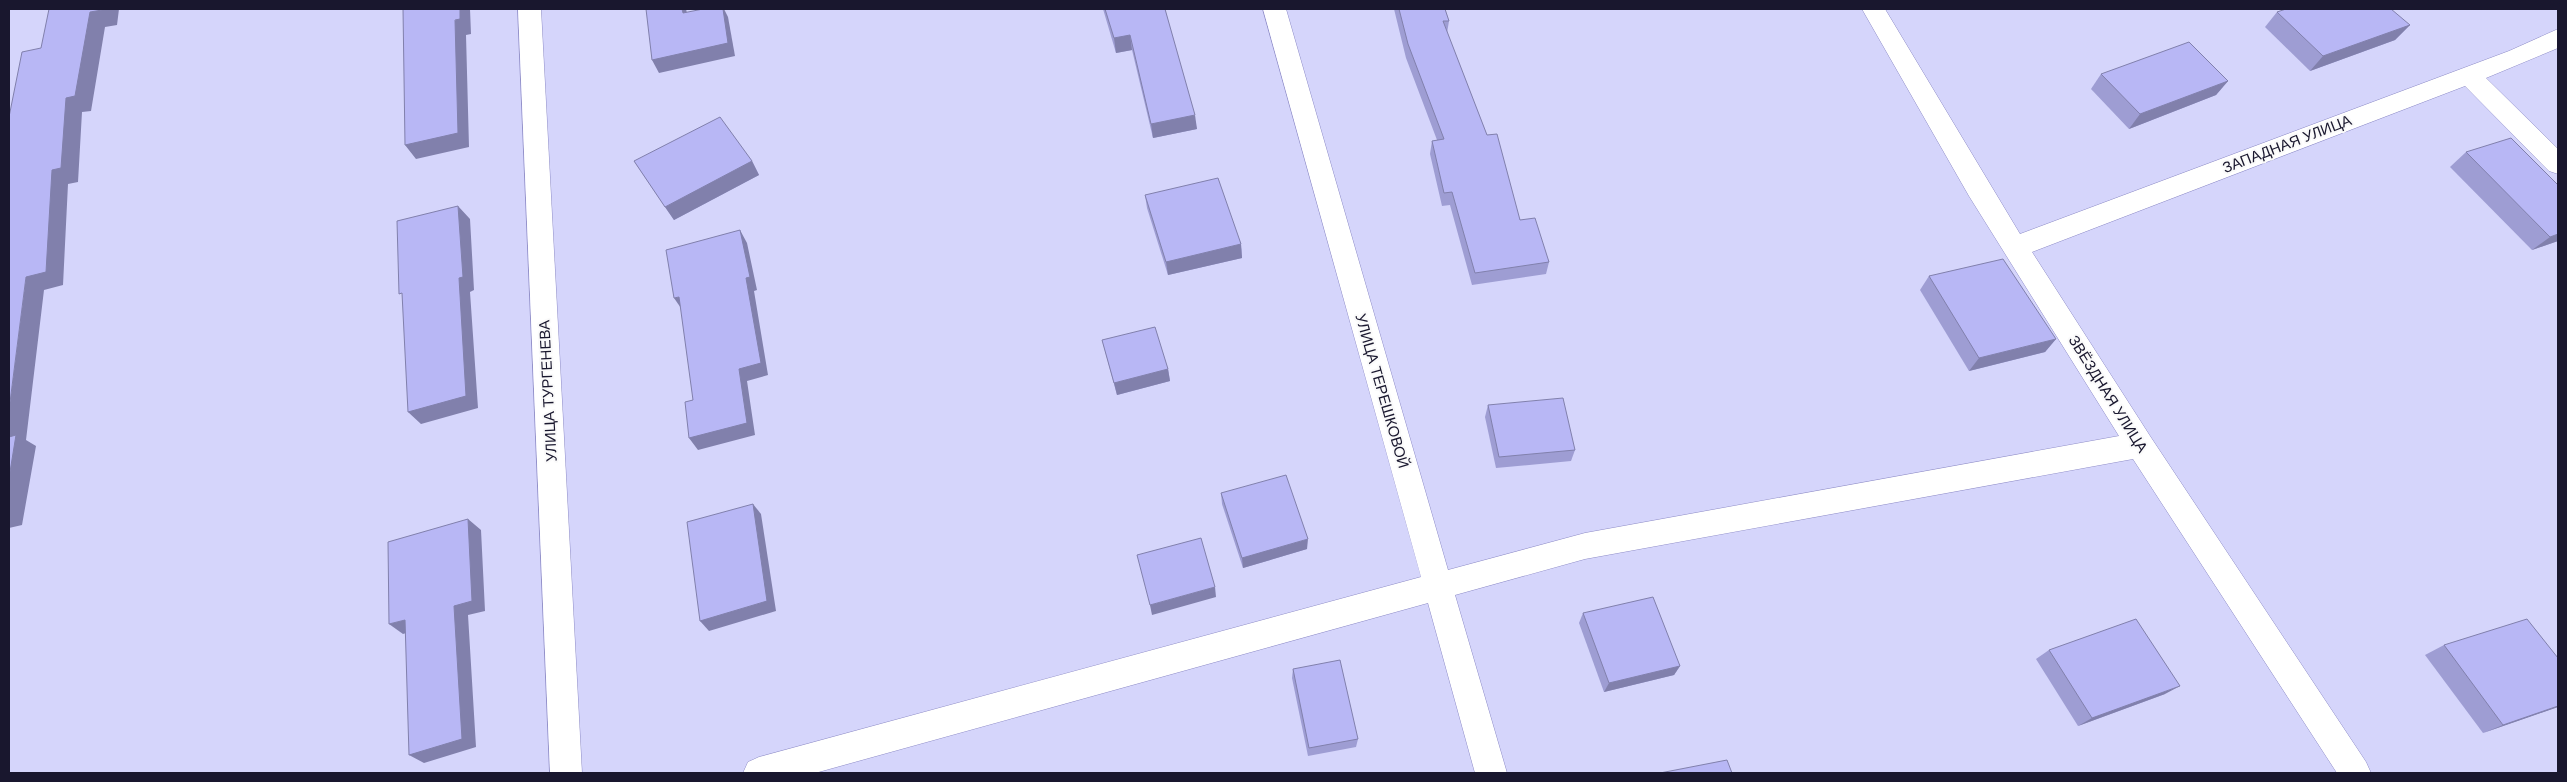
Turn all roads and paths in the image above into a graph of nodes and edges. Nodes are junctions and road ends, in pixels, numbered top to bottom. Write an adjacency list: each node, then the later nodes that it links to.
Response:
1 (529, 9): 10 (street, УЛИЦА ТУРГЕНЕВА)
2 (1274, 9): 9 (street, УЛИЦА ТЕРЕШКОВОЙ)
3 (1873, 9): 7 (street, ЗВЁЗДНАЯ УЛИЦА)
4 (2558, 38): 5 (street, ЗАПАДНАЯ УЛИЦА)
5 (2468, 75): 6 (street); 7 (street, ЗАПАДНАЯ УЛИЦА)
6 (2558, 164)
7 (2015, 247): 8 (street, ЗВЁЗДНАЯ УЛИЦА)
8 (2140, 445): 9 (street); 13 (street, ЗВЁЗДНАЯ УЛИЦА)
9 (1436, 587): 11 (street); 12 (street, УЛИЦА ТЕРЕШКОВОЙ)
10 (566, 773)
11 (759, 773)
12 (1491, 773)
13 (2355, 773)

